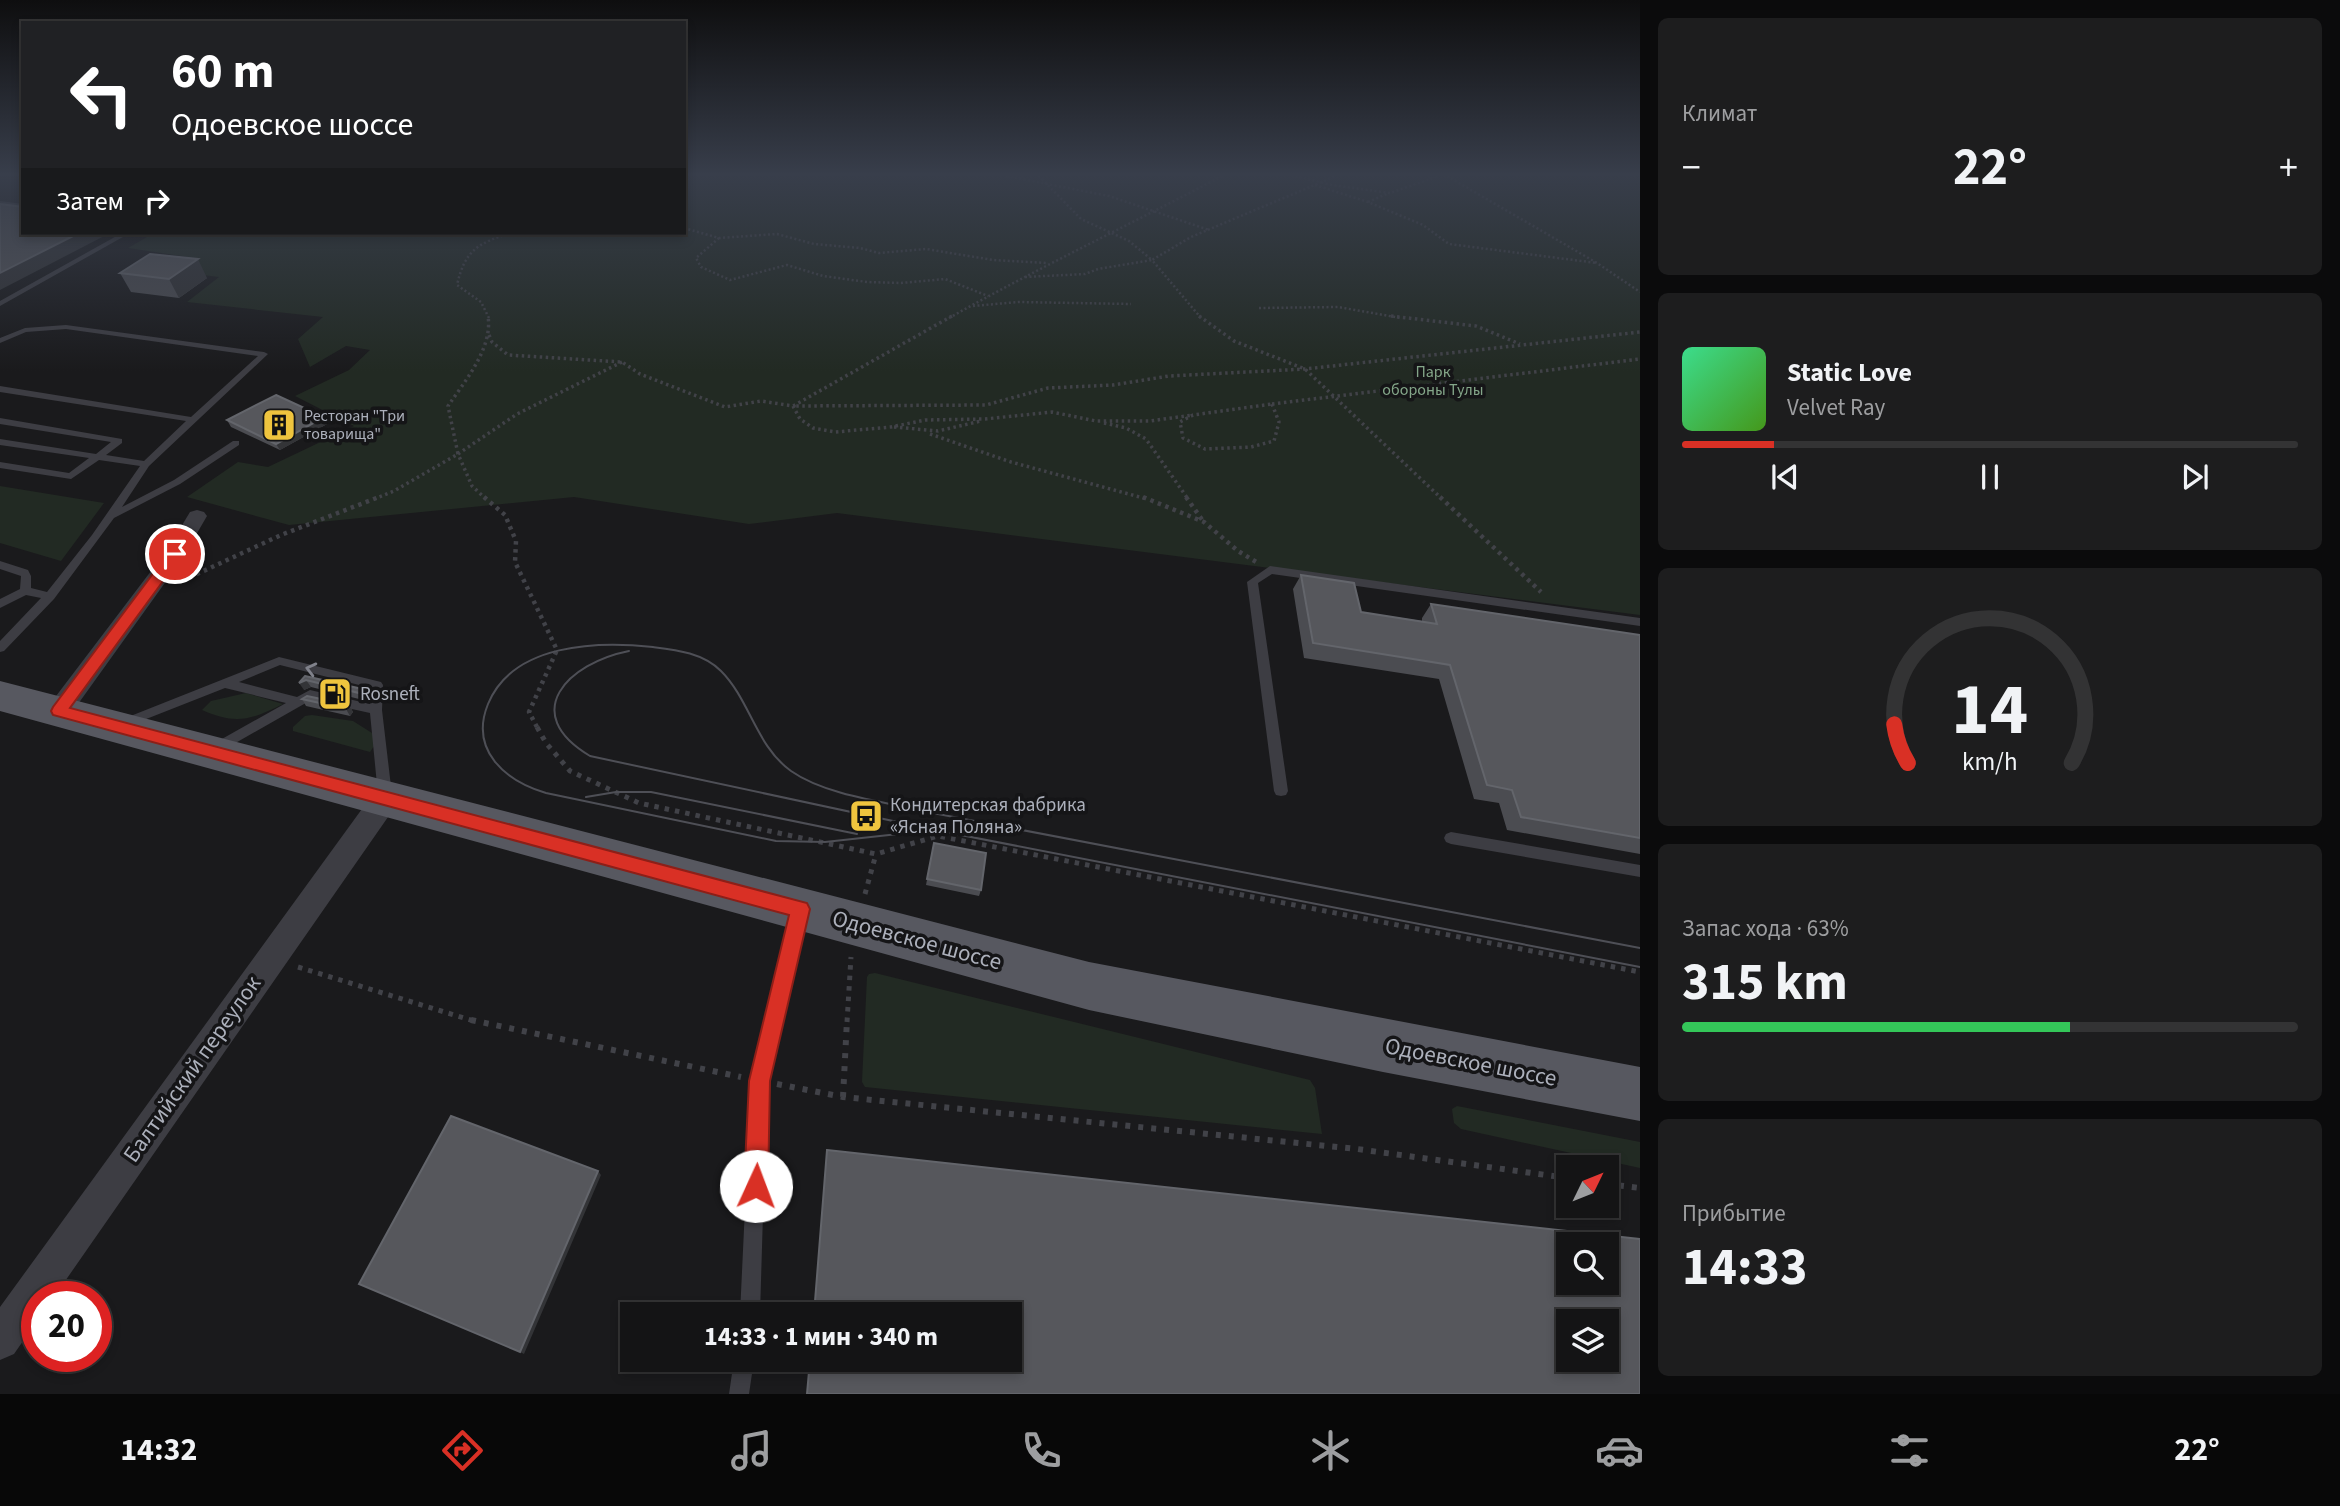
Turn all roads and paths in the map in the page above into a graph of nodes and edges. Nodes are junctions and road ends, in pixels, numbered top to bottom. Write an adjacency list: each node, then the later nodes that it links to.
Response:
1 (113, 241): 16 (lane)
2 (485, 241): 21 (path)
3 (715, 241): 15 (path)
4 (803, 241): 12 (path)
5 (1098, 241): 12 (path)
6 (1130, 241): 10 (path)
7 (1184, 241): 10 (path)
8 (1445, 241): 11 (path)
9 (1560, 241): 11 (path)
10 (1152, 260): 13 (path); 26 (path)
11 (1597, 262): 14 (path)
12 (1048, 264): 13 (path)
13 (1020, 278): 15 (path)
14 (1640, 292)
15 (989, 297): 18 (path)
16 (0, 304)
17 (1131, 304): 18 (path)
18 (969, 306): 30 (path)
19 (1259, 308): 23 (path)
20 (1640, 332): 23 (path)
21 (489, 335): 25 (path); 40 (path)
22 (0, 341): 33 (lane)
23 (1520, 344): 26 (path)
24 (1640, 359): 28 (path)
25 (622, 362): 30 (path); 40 (path)
26 (1305, 369): 28 (path); 30 (path)
27 (0, 389): 33 (lane)
28 (1330, 395): 29 (path); 53 (path)
29 (1272, 403): 31 (path); 31 (path)
30 (793, 407): 36 (path)
31 (1193, 415): 35 (path)
32 (985, 419): 35 (path); 36 (path); 37 (path)
33 (194, 420): 42 (lane)
34 (0, 421): 41 (lane)
35 (1096, 421): 46 (path)
36 (891, 427): 37 (path)
37 (930, 434): 46 (path)
38 (0, 442): 41 (lane)
39 (236, 443): 45 (lane)
40 (458, 454): 51 (path); 66 (path)
41 (99, 457): 42 (lane); 43 (lane)
42 (146, 464): 45 (lane)
43 (0, 465)
44 (197, 516): 51 (street)
45 (111, 517): 50 (lane)
46 (1204, 522): 48 (path)
47 (1, 566): 49 (lane)
48 (1270, 570): 53 (lane); 63 (lane)
49 (25, 591): 50 (lane); 52 (lane)
50 (50, 596): 55 (lane)
51 (139, 601): 60 (street)
52 (0, 604)
53 (1561, 611): 54 (lane)
54 (1640, 622)
55 (0, 648)
56 (224, 683): 58 (lane); 59 (lane, one-way to 56); 61 (lane)
57 (0, 696): 60 (main road, Одоевское шоссе)
58 (299, 702): 59 (lane); 62 (lane)
59 (376, 710): 64 (lane)
60 (59, 711): 61 (main road, Одоевское шоссе)
61 (117, 726): 62 (main road, Одоевское шоссе)
62 (212, 752): 64 (main road, Одоевское шоссе)
63 (1281, 791)
64 (385, 799): 68 (main road, Одоевское шоссе); 70 (street, Балтийский переулок)
65 (1451, 838): 67 (lane)
66 (876, 854): 69 (path); 71 (path)
67 (1640, 871)
68 (800, 909): 69 (main road, Одоевское шоссе); 72 (lane)
69 (858, 923): 73 (main road, Одоевское шоссе); 74 (path)
70 (271, 958): 72 (path); 79 (street, Балтийский переулок)
71 (1640, 972)
72 (760, 1081): 74 (path); 78 (lane)
73 (1640, 1094)
74 (843, 1097): 75 (path)
75 (1556, 1176)
76 (1619, 1186): 77 (path)
77 (1640, 1188)
78 (751, 1302)
79 (0, 1339)
80 (742, 1372): 81 (lane)
81 (739, 1394)

